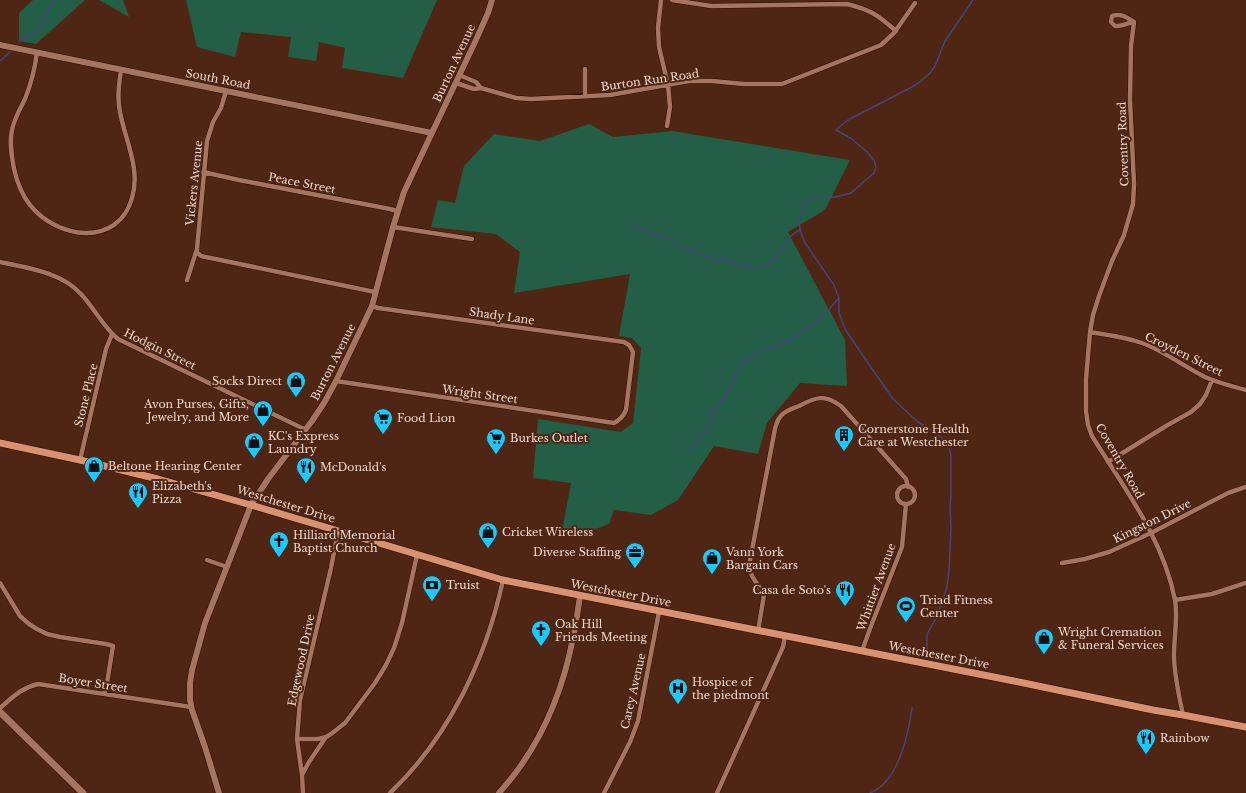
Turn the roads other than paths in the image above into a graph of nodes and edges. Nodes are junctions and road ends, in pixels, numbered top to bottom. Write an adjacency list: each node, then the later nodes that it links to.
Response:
1 (492, 0): 11 (street, Burton Avenue)
2 (661, 0): 13 (street)
3 (672, 0): 6 (street)
4 (915, 3): 6 (street, Burton Run Road)
5 (1134, 22): 5 (street); 28 (street, Coventry Road)
6 (896, 30): 13 (street, Burton Run Road)
7 (0, 45): 8 (street, South Road)
8 (37, 52): 9 (street, South Road); 9 (street)
9 (120, 70): 15 (street, South Road)
10 (585, 70): 16 (street)
11 (459, 75): 12 (street, Burton Avenue); 14 (street, Burton Run Road)
12 (456, 83): 14 (street, Burton Run Road); 18 (street, Burton Avenue)
13 (668, 85): 16 (street, Burton Run Road); 17 (street)
14 (482, 88): 16 (street, Burton Run Road)
15 (226, 91): 18 (street, South Road); 19 (street, Vickers Avenue)
16 (585, 96)
17 (667, 126)
18 (432, 133): 20 (street, Burton Avenue)
19 (203, 172): 20 (street, Peace Street); 23 (street, Vickers Avenue)
20 (398, 212): 21 (street, Burton Avenue)
21 (393, 227): 22 (street); 26 (street, Burton Avenue)
22 (472, 239)
23 (197, 249): 25 (street, Vickers Avenue); 26 (street)
24 (0, 262): 29 (street, Hodgin Street)
25 (187, 280)
26 (375, 292): 27 (street, Burton Avenue)
27 (372, 306): 31 (street, Burton Avenue); 33 (street, Shady Lane)
28 (1090, 332): 30 (street, Croyden Street); 37 (street, Coventry Road)
29 (112, 334): 34 (street, Hodgin Street); 36 (street, Stone Place)
30 (1212, 380): 32 (street, Croyden Street); 37 (street)
31 (336, 381): 33 (street, Wright Street); 34 (street, Burton Avenue)
32 (1246, 390)
33 (620, 420)
34 (304, 429): 41 (street, Burton Avenue)
35 (0, 443): 36 (main road, Westchester Drive)
36 (80, 460): 41 (main road, Westchester Drive)
37 (1108, 462): 43 (street, Coventry Road)
38 (908, 487): 40 (street); 40 (street); 54 (street)
39 (1246, 487): 43 (street, Kingston Drive)
40 (906, 504): 56 (street, Whittier Avenue)
41 (251, 505): 42 (main road, Westchester Drive); 47 (street, Burton Avenue)
42 (338, 531): 44 (main road, Westchester Drive); 64 (street, Edgewood Drive)
43 (1151, 533): 46 (street, Kingston Drive); 52 (street, Coventry Road)
44 (417, 555): 48 (main road, Westchester Drive); 63 (street)
45 (207, 560): 47 (street)
46 (1062, 563)
47 (227, 567): 58 (street, Burton Avenue)
48 (503, 580): 51 (main road, Westchester Drive); 69 (street)
49 (1246, 582): 52 (street)
50 (0, 583): 57 (street)
51 (580, 596): 53 (main road, Westchester Drive); 70 (street)
52 (1175, 600): 61 (street, Coventry Road)
53 (659, 612): 54 (main road, Westchester Drive); 71 (street, Carey Avenue)
54 (758, 631): 55 (main road, Westchester Drive)
55 (785, 636): 56 (main road, Westchester Drive); 72 (street)
56 (862, 651): 61 (main road, Westchester Drive)
57 (104, 694): 58 (street, Boyer Street); 59 (street, Boyer Street)
58 (191, 707): 67 (street, Burton Avenue)
59 (0, 708)
60 (0, 712): 66 (main road)
61 (1183, 714): 62 (main road, Westchester Drive)
62 (1246, 727)
63 (326, 737): 64 (street); 65 (street)
64 (297, 739): 65 (street, Edgewood Drive)
65 (302, 774): 68 (street, Edgewood Drive)
66 (84, 793)
67 (219, 793)
68 (303, 793)
69 (390, 793)
70 (499, 793)
71 (604, 793)
72 (717, 793)

